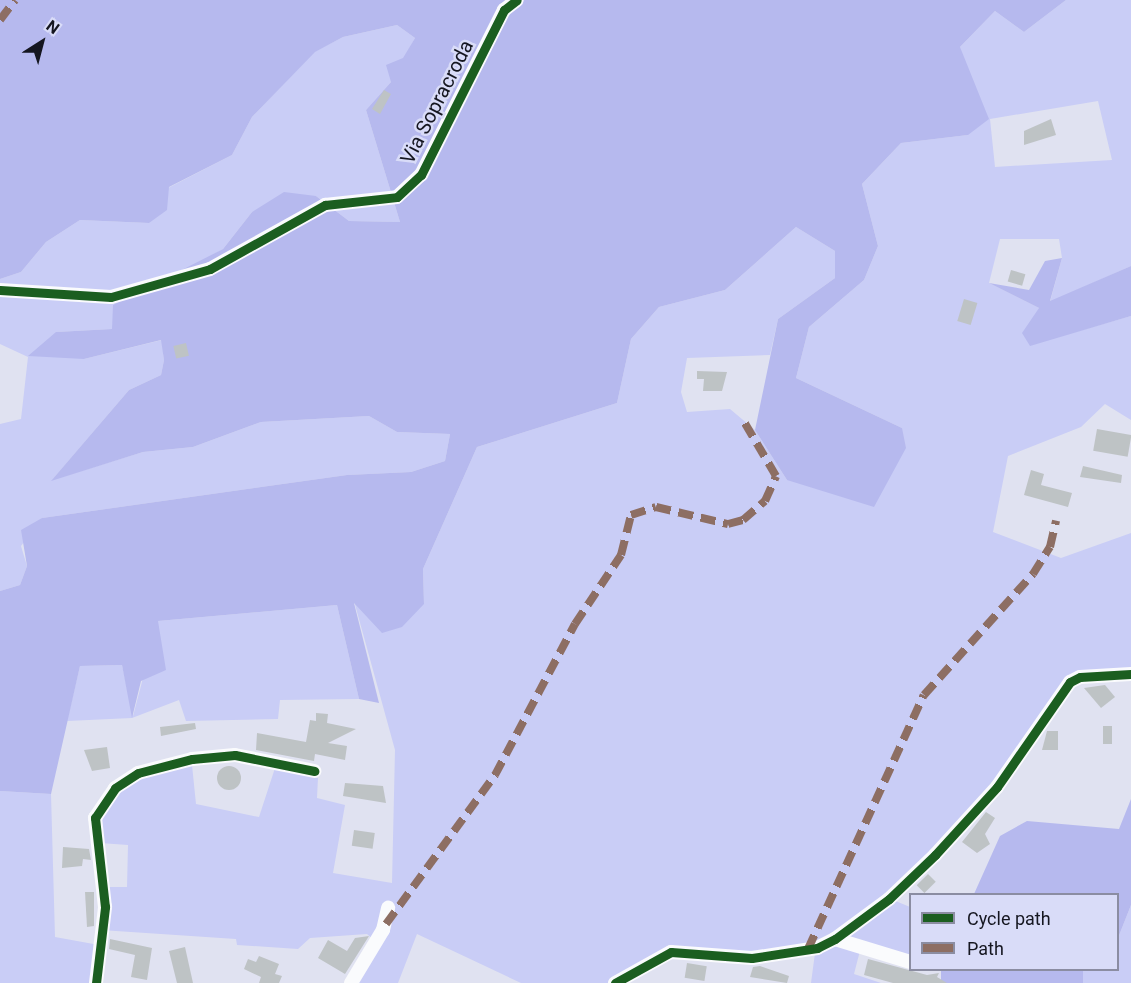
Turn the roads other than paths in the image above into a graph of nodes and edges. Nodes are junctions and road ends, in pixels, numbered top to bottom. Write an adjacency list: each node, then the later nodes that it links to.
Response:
1 (517, 0): 2 (street, Via Sopracroda)
2 (0, 290)
3 (1131, 674): 6 (street)
4 (314, 771): 8 (street)
5 (388, 908): 9 (street)
6 (835, 939): 7 (street); 10 (street)
7 (909, 962)
8 (96, 983)
9 (351, 983)
10 (615, 983)

